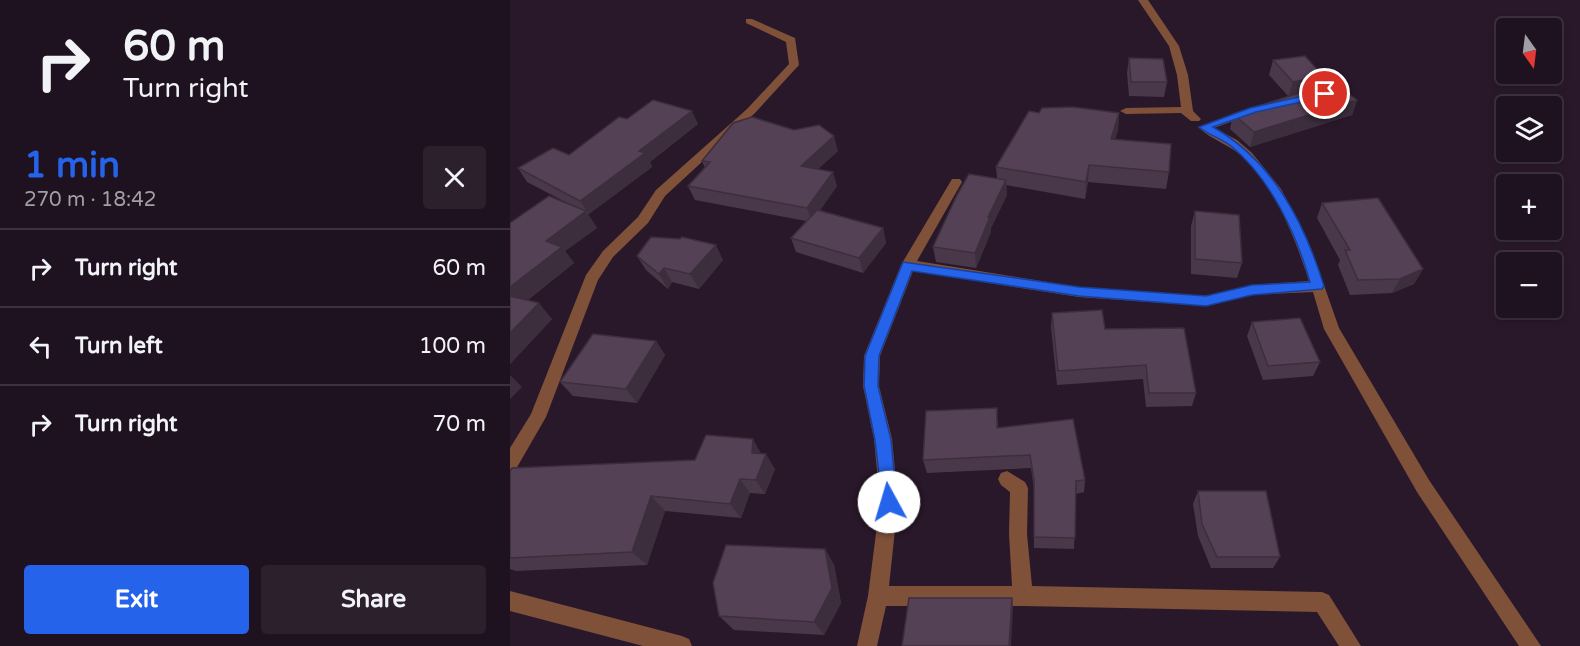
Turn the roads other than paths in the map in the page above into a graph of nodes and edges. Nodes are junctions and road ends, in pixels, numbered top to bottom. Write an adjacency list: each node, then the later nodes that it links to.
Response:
1 (1143, 0): 5 (street)
2 (749, 21): 10 (street)
3 (1263, 108): 6 (street)
4 (1126, 111): 5 (street)
5 (1187, 113): 6 (street)
6 (1204, 127): 9 (street)
7 (956, 182): 8 (street)
8 (908, 265): 9 (street); 12 (street)
9 (1318, 286): 18 (street)
10 (510, 463)
11 (1007, 479): 13 (street)
12 (878, 596): 13 (street); 16 (street)
13 (1023, 596): 17 (street)
14 (510, 601): 15 (street)
15 (682, 646)
16 (867, 646)
17 (1351, 646)
18 (1531, 646)

